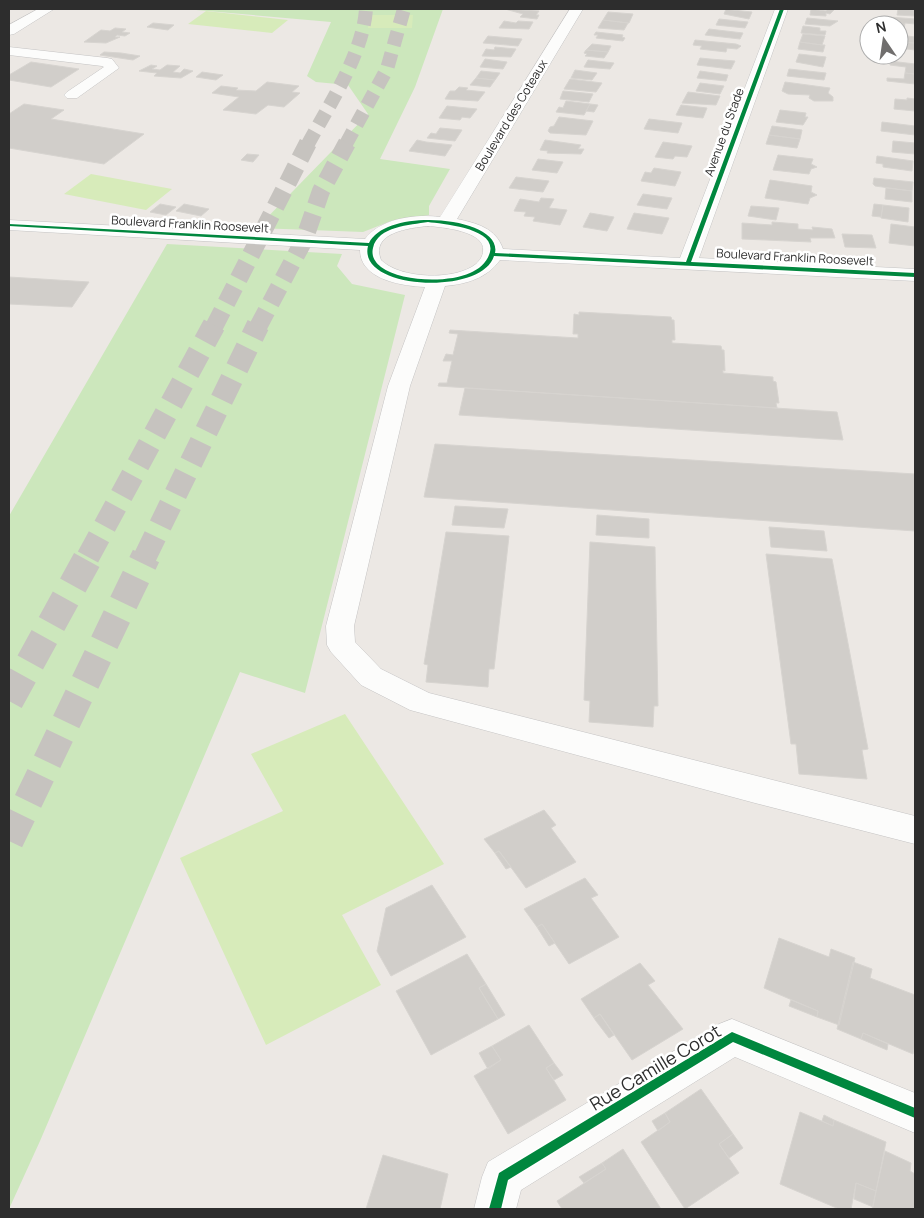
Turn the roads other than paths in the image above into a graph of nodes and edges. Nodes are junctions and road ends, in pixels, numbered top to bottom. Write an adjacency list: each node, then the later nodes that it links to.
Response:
1 (48, 9): 4 (street)
2 (576, 9): 7 (street, Boulevard des Coteaux)
3 (782, 9): 11 (street, Avenue du Stade)
4 (9, 32)
5 (9, 51): 6 (street)
6 (72, 95)
7 (446, 222): 9 (street); 10 (street)
8 (9, 225): 9 (street, Boulevard Franklin Roosevelt)
9 (370, 245): 13 (street)
10 (493, 254): 11 (street, Boulevard Franklin Roosevelt); 13 (street)
11 (688, 263): 12 (street, Boulevard Franklin Roosevelt)
12 (915, 275)
13 (438, 281): 14 (street)
14 (915, 830)
15 (915, 1113): 16 (street, Rue Camille Corot)
16 (495, 1209)

